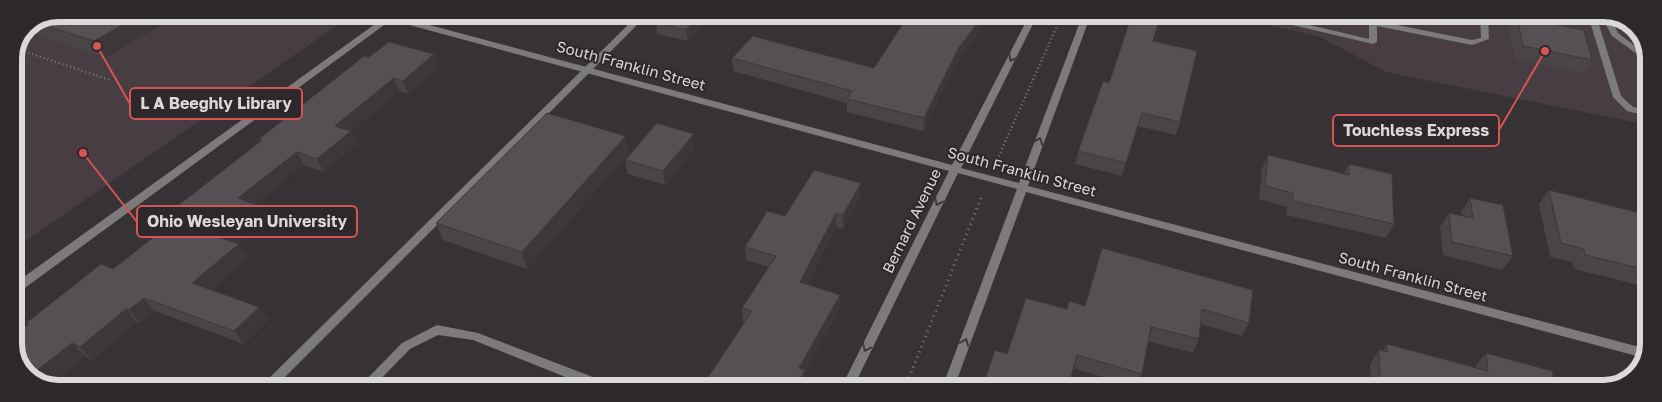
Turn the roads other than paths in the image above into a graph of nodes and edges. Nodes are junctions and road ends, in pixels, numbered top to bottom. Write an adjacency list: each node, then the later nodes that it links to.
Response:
1 (384, 22): 17 (street)
2 (414, 22): 13 (street, South Franklin Street)
3 (636, 22): 13 (street)
4 (1030, 22): 15 (street, Bernard Avenue, one-way to 15)
5 (1084, 22): 16 (street, one-way to 5)
6 (1285, 22): 7 (street)
7 (1373, 22)
8 (1385, 22): 9 (street)
9 (1484, 22)
10 (1594, 22): 14 (street)
11 (1609, 23): 12 (street)
12 (1639, 53)
13 (586, 70): 15 (street, South Franklin Street); 19 (street)
14 (1639, 111)
15 (955, 168): 16 (street, South Franklin Street); 22 (street, Bernard Avenue, one-way to 22)
16 (1024, 188): 18 (street, South Franklin Street); 23 (street, one-way to 16)
17 (23, 283)
18 (1639, 352)
19 (276, 380)
20 (372, 380): 21 (street)
21 (587, 380)
22 (851, 380)
23 (951, 380)

